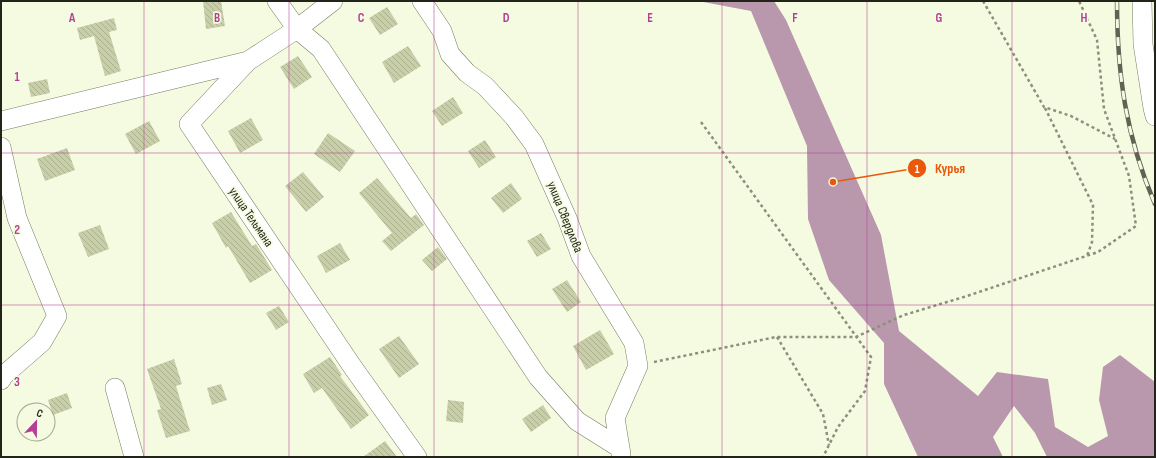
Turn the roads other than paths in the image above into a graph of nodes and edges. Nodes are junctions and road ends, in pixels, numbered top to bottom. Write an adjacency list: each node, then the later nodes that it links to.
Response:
1 (277, 1): 5 (street)
2 (333, 1): 5 (street, улица Тельмана)
3 (422, 1): 12 (street, улица Свердлова)
4 (1142, 1): 7 (street)
5 (297, 28): 6 (street, улица Тельмана); 12 (street)
6 (248, 61): 8 (street); 14 (street, улица Тельмана)
7 (1155, 116)
8 (1, 121)
9 (1, 147): 10 (street)
10 (1, 380)
11 (115, 388): 13 (street)
12 (621, 452)
13 (134, 457)
14 (417, 457)

